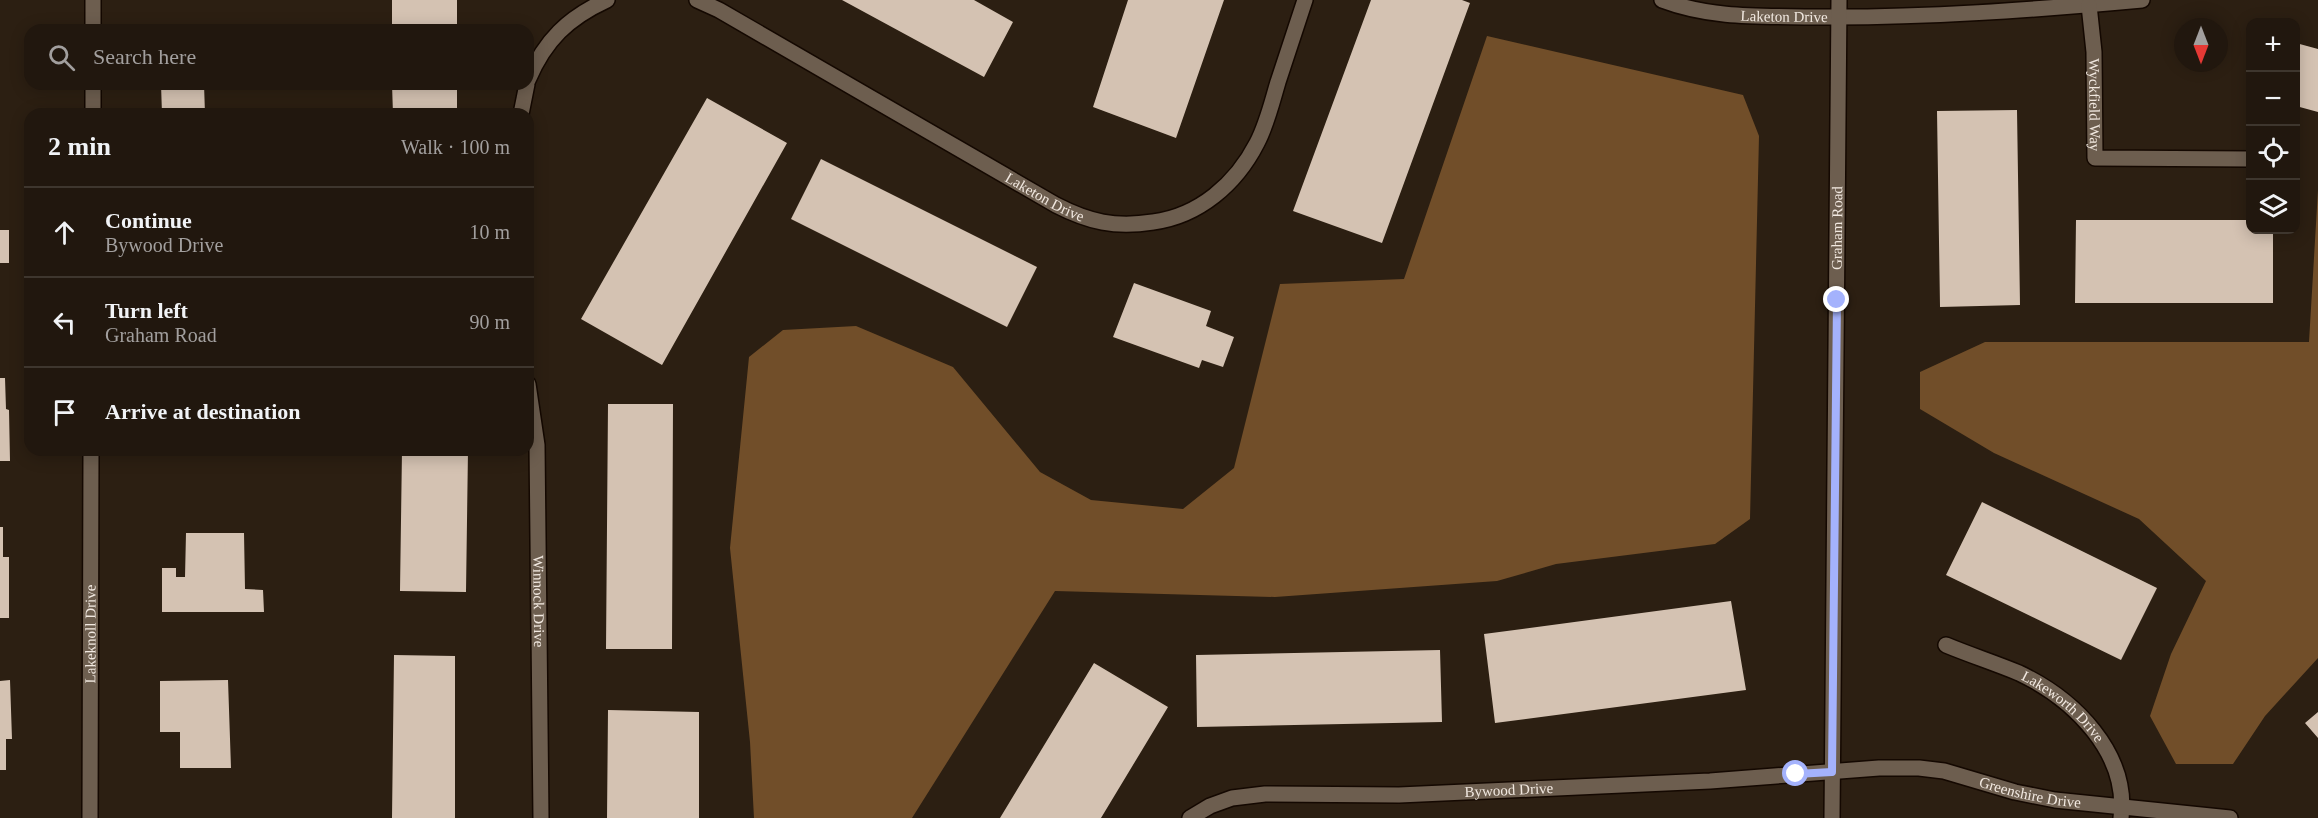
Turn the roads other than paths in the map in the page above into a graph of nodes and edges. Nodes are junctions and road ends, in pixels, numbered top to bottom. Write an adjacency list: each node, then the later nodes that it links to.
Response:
1 (93, 0): 10 (street)
2 (607, 0): 11 (street)
3 (697, 0): 4 (street, Laketon Drive)
4 (1305, 0)
5 (1662, 0): 9 (street, Laketon Drive)
6 (1839, 0): 9 (street, Graham Road)
7 (2142, 0): 8 (street)
8 (2089, 5): 9 (street); 16 (street, Wyckfield Way)
9 (1839, 17): 20 (street, Graham Road)
10 (93, 24)
11 (534, 68)
12 (93, 90): 14 (street)
13 (525, 90): 15 (street)
14 (93, 108)
15 (522, 108)
16 (2246, 159)
17 (534, 425): 23 (street, Winnock Drive)
18 (91, 456): 22 (street, Lakeknoll Drive)
19 (1946, 645): 21 (street, Lakeworth Drive)
20 (1832, 772): 21 (street, Greenshire Drive); 24 (street, Bywood Drive); 25 (street, Graham Road)
21 (2122, 813): 26 (street, Greenshire Drive)
22 (90, 818)
23 (541, 818)
24 (1190, 818)
25 (1832, 818)
26 (2230, 818)

